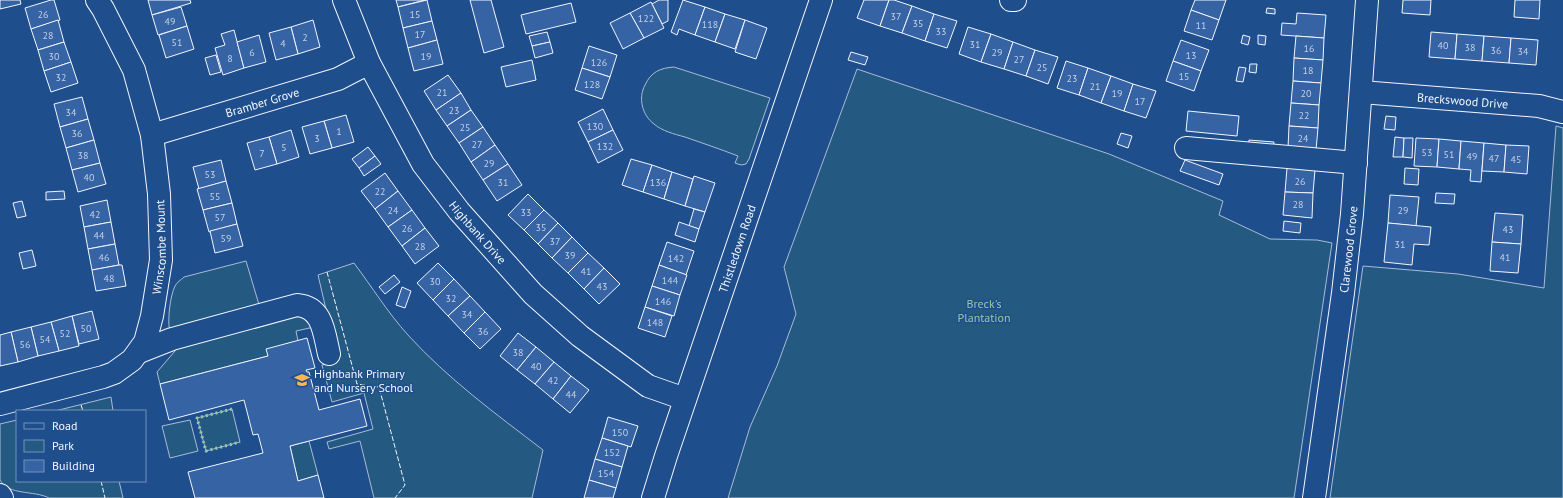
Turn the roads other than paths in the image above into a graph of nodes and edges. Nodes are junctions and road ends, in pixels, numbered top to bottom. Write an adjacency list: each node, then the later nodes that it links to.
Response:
1 (96, 0): 10 (street, Winscombe Mount)
2 (344, 0): 7 (street, Highbank Drive)
3 (821, 0): 15 (street, Thistledown Road)
4 (1011, 0): 5 (street)
5 (1015, 0)
6 (1367, 0): 8 (street, Clarewood Grove)
7 (369, 62): 10 (street, Bramber Grove); 15 (street, Highbank Drive)
8 (1361, 92): 9 (street, Breckswood Drive); 12 (street, Clarewood Grove)
9 (1563, 112)
10 (152, 134): 13 (street, Winscombe Mount)
11 (1186, 148): 12 (street)
12 (1356, 163): 20 (street, Clarewood Grove)
13 (139, 352): 14 (street); 16 (street, Winscombe Mount)
14 (329, 354)
15 (685, 400): 19 (street, Thistledown Road)
16 (0, 404)
17 (0, 495): 18 (street)
18 (2, 498)
19 (653, 498)
20 (1314, 498)

